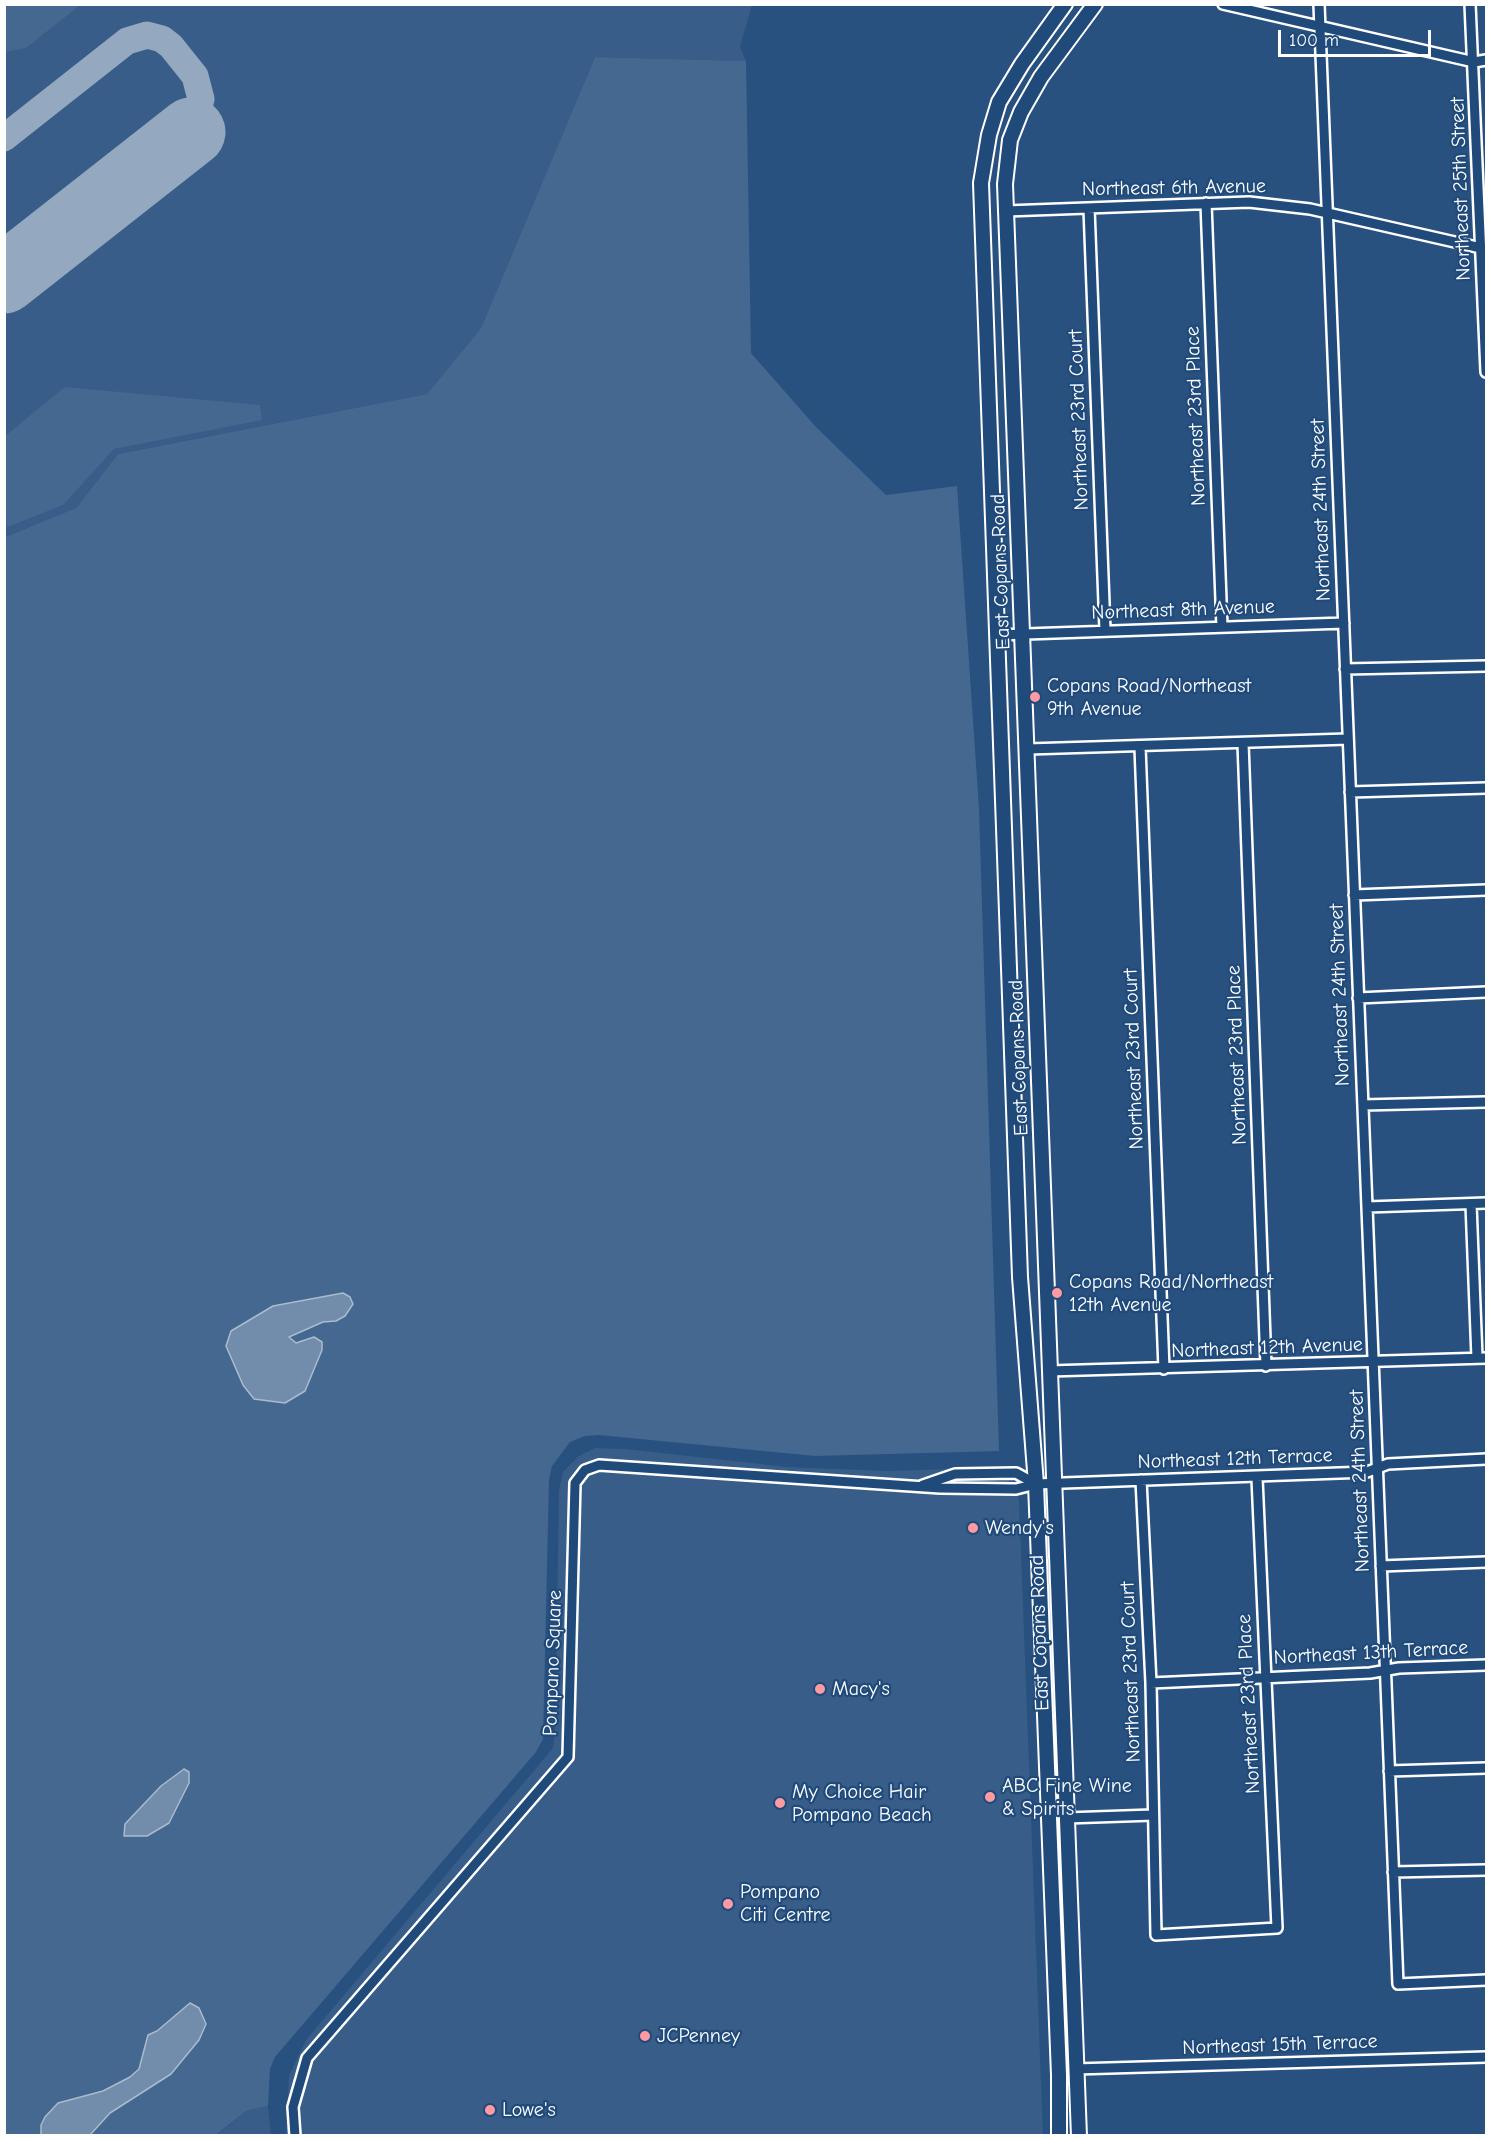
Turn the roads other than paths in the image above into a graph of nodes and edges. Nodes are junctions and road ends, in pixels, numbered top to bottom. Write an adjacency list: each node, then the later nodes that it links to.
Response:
1 (1065, 4): 19 (main road, East Copans Road)
2 (1095, 4): 11 (main road, East Copans Road)
3 (1223, 4): 6 (street)
4 (1319, 4): 6 (street, Northeast 24th Street)
5 (1470, 4): 8 (street, Northeast 25th Street)
6 (1320, 28): 8 (street); 12 (street, Northeast 24th Street)
7 (1486, 60): 8 (street)
8 (1474, 62): 13 (street, Northeast 25th Street)
9 (1206, 203): 10 (street, Northeast 6th Avenue); 12 (street, Northeast 6th Avenue); 16 (street, Northeast 23rd Place)
10 (1089, 208): 11 (street, Northeast 6th Avenue); 17 (street, Northeast 23rd Court)
11 (1006, 211): 18 (main road, East Copans Road)
12 (1327, 213): 13 (street, Northeast 6th Avenue); 15 (street, Northeast 24th Street)
13 (1481, 248): 14 (street, Northeast 25th Street)
14 (1486, 372)
15 (1344, 623): 16 (street, Northeast 8th Avenue); 21 (street, Northeast 24th Street)
16 (1222, 627): 17 (street, Northeast 8th Avenue)
17 (1105, 630): 18 (street, Northeast 8th Avenue)
18 (1023, 634): 19 (street, Northeast 8th Avenue); 25 (main road, East Copans Road)
19 (997, 635): 46 (main road, East Copans Road)
20 (1486, 666): 21 (street)
21 (1346, 669): 22 (street, Northeast 24th Street)
22 (1348, 739): 23 (street); 27 (street, Northeast 24th Street)
23 (1244, 743): 24 (street); 39 (street, Northeast 23rd Place)
24 (1140, 747): 25 (street); 40 (street, Northeast 23rd Court)
25 (1028, 749): 41 (main road, East Copans Road)
26 (1486, 788): 27 (street)
27 (1350, 792): 29 (street, Northeast 24th Street)
28 (1486, 890): 29 (street)
29 (1354, 895): 31 (street, Northeast 24th Street)
30 (1486, 992): 31 (street)
31 (1358, 998): 33 (street, Northeast 24th Street)
32 (1486, 1102): 33 (street)
33 (1363, 1105): 36 (street, Northeast 24th Street)
34 (1486, 1203): 35 (street)
35 (1471, 1204): 36 (street); 37 (street)
36 (1367, 1207): 38 (street, Northeast 24th Street)
37 (1482, 1358): 38 (street, Northeast 12th Avenue)
38 (1373, 1363): 39 (street, Northeast 12th Avenue); 43 (street, Northeast 24th Street)
39 (1266, 1366): 40 (street, Northeast 12th Avenue)
40 (1164, 1369): 41 (street, Northeast 12th Avenue)
41 (1048, 1371): 47 (main road, East Copans Road)
42 (1486, 1459): 43 (street, Northeast 12th Terrace)
43 (1377, 1470): 44 (street, Northeast 12th Terrace); 50 (street, Northeast 24th Street)
44 (1257, 1478): 45 (street, Northeast 12th Terrace); 53 (street, Northeast 23rd Place)
45 (1141, 1479): 47 (street, Northeast 12th Terrace); 54 (street, Northeast 23rd Court)
46 (1036, 1484): 47 (street, Pompano Square); 48 (street, Pompano Square); 48 (street, Pompano Square); 57 (main road, East Copans Road)
47 (1055, 1484): 59 (main road, East Copans Road)
48 (923, 1485): 68 (street, Pompano Square)
49 (1486, 1562): 50 (street)
50 (1381, 1566): 52 (street, Northeast 24th Street)
51 (1486, 1665): 52 (street, Northeast 13th Terrace)
52 (1385, 1670): 53 (street, Northeast 13th Terrace); 56 (street, Northeast 24th Street)
53 (1266, 1678): 54 (street, Northeast 13th Terrace); 64 (street, Northeast 23rd Place)
54 (1150, 1683): 58 (street, Northeast 23rd Court)
55 (1486, 1767): 56 (street)
56 (1389, 1771): 63 (street, Northeast 24th Street)
57 (1048, 1796): 59 (main road); 60 (main road, East Copans Road)
58 (1154, 1815): 59 (street); 64 (street, Northeast 23rd Court)
59 (1066, 1818): 61 (main road, East Copans Road)
60 (1050, 1826): 61 (main road); 69 (main road, East Copans Road)
61 (1067, 1848): 67 (main road, East Copans Road)
62 (1486, 1870): 63 (street)
63 (1394, 1872): 65 (street, Northeast 24th Street)
64 (1156, 1935)
65 (1486, 1980)
66 (1486, 2057): 67 (street, Northeast 15th Terrace)
67 (1075, 2069): 70 (main road, East Copans Road)
68 (295, 2136)
69 (1059, 2136)
70 (1079, 2136)

